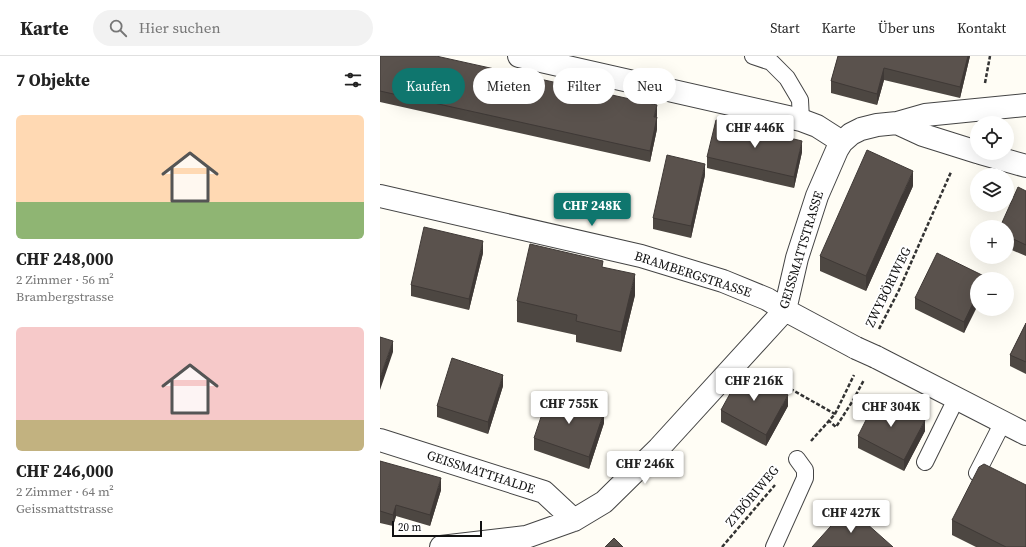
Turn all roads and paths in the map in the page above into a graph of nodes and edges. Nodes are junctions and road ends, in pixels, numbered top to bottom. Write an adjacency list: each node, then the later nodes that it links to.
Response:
1 (520, 56): 6 (street)
2 (753, 56): 6 (lane)
3 (990, 56): 4 (path)
4 (984, 84)
5 (1026, 105): 7 (street, GEISSMATTSTRASSE)
6 (801, 120): 8 (street)
7 (897, 124): 8 (street, GEISSMATTSTRASSE); 9 (street)
8 (842, 142): 14 (street, GEISSMATTSTRASSE)
9 (970, 150)
10 (970, 155): 15 (path, ZWYBÖRIWEG)
11 (1004, 160): 12 (street)
12 (1026, 166)
13 (380, 196): 14 (street, BRAMBERGSTRASSE)
14 (785, 310): 19 (street, BRAMBERGSTRASSE, bridge); 28 (street, GEISSMATTSTRASSE)
15 (878, 331)
16 (856, 372): 20 (path)
17 (768, 377): 20 (path)
18 (865, 378): 21 (path)
19 (956, 399): 22 (street, BRAMBERGSTRASSE); 26 (lane)
20 (835, 414): 21 (path)
21 (828, 420): 25 (path)
22 (1003, 422): 23 (street, BRAMBERGSTRASSE); 27 (lane)
23 (1026, 434)
24 (380, 440): 28 (street, GEISSMATTHALDE)
25 (797, 458): 30 (path, ZYBÖRIWEG); 31 (lane)
26 (925, 462)
27 (977, 473)
28 (574, 520): 29 (street, GEISSMATTSTRASSE)
29 (441, 547)
30 (722, 547)
31 (774, 547)

